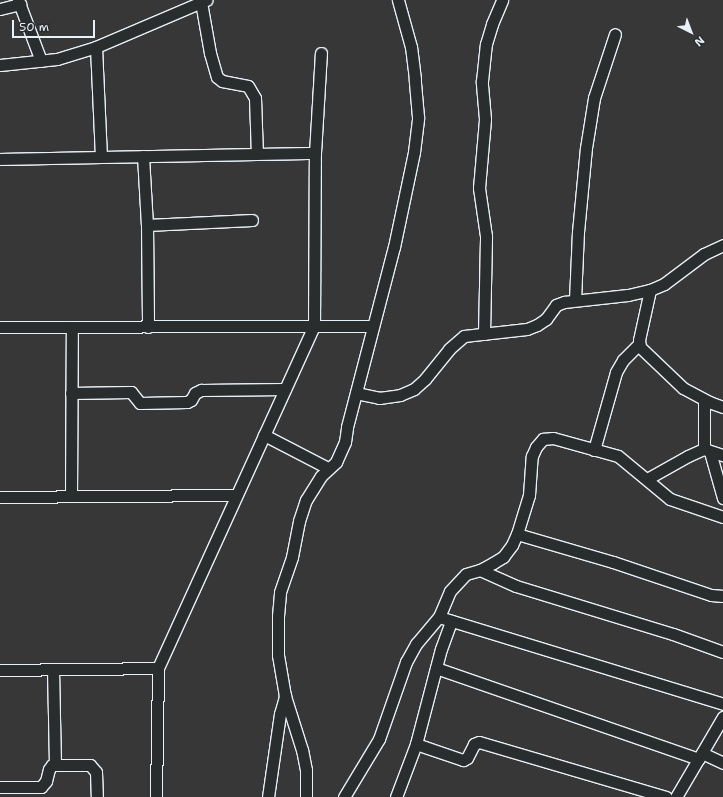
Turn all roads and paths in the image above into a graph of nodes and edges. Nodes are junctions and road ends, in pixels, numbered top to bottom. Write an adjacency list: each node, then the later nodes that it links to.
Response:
1 (398, 0): 22 (street)
2 (502, 0): 26 (street)
3 (203, 1): 7 (street); 12 (street)
4 (19, 2): 5 (street); 9 (street)
5 (0, 9)
6 (615, 34): 20 (street)
7 (96, 47): 9 (street); 14 (street)
8 (321, 53): 11 (street)
9 (41, 61): 10 (street)
10 (0, 65)
11 (315, 153): 12 (street); 21 (street)
12 (257, 154): 13 (street)
13 (143, 156): 14 (street); 17 (street)
14 (101, 157): 15 (street)
15 (0, 159)
16 (252, 220): 17 (street)
17 (147, 225): 25 (street)
18 (723, 245): 19 (street)
19 (650, 290): 20 (street); 27 (street)
20 (575, 300): 26 (street)
21 (314, 326): 22 (street); 25 (street); 28 (street)
22 (373, 326): 30 (street)
23 (0, 327): 24 (street)
24 (72, 327): 25 (street); 29 (street)
25 (148, 327)
26 (484, 334): 30 (street)
27 (639, 344): 31 (street); 34 (street)
28 (285, 389): 29 (street); 33 (street)
29 (71, 393): 40 (street)
30 (356, 393): 37 (street)
31 (704, 400): 32 (street); 35 (street)
32 (723, 407)
33 (264, 435): 37 (street); 39 (street)
34 (594, 450): 38 (street); 44 (street)
35 (707, 450): 36 (street); 38 (street); 42 (street)
36 (723, 455)
37 (328, 468): 54 (street)
38 (647, 479): 43 (street)
39 (236, 495): 40 (street); 50 (street)
40 (71, 496): 41 (street)
41 (0, 497)
42 (723, 498)
43 (723, 517)
44 (517, 534): 45 (street); 46 (street)
45 (480, 570): 47 (street); 49 (street)
46 (723, 596)
47 (439, 617): 48 (street); 66 (street)
48 (451, 621): 51 (street); 55 (street)
49 (723, 652)
50 (158, 668): 52 (street); 63 (street)
51 (436, 668): 57 (street); 58 (street)
52 (53, 669): 53 (street); 60 (street)
53 (0, 670)
54 (285, 696): 64 (street); 65 (street)
55 (723, 704)
56 (723, 717): 58 (street)
57 (416, 744): 67 (street); 68 (street)
58 (700, 756): 59 (street); 69 (street)
59 (723, 763)
60 (55, 764): 61 (street); 62 (street)
61 (0, 788)
62 (97, 797)
63 (156, 797)
64 (268, 797)
65 (306, 797)
66 (344, 797)
67 (396, 797)
68 (666, 797)
69 (676, 797)

